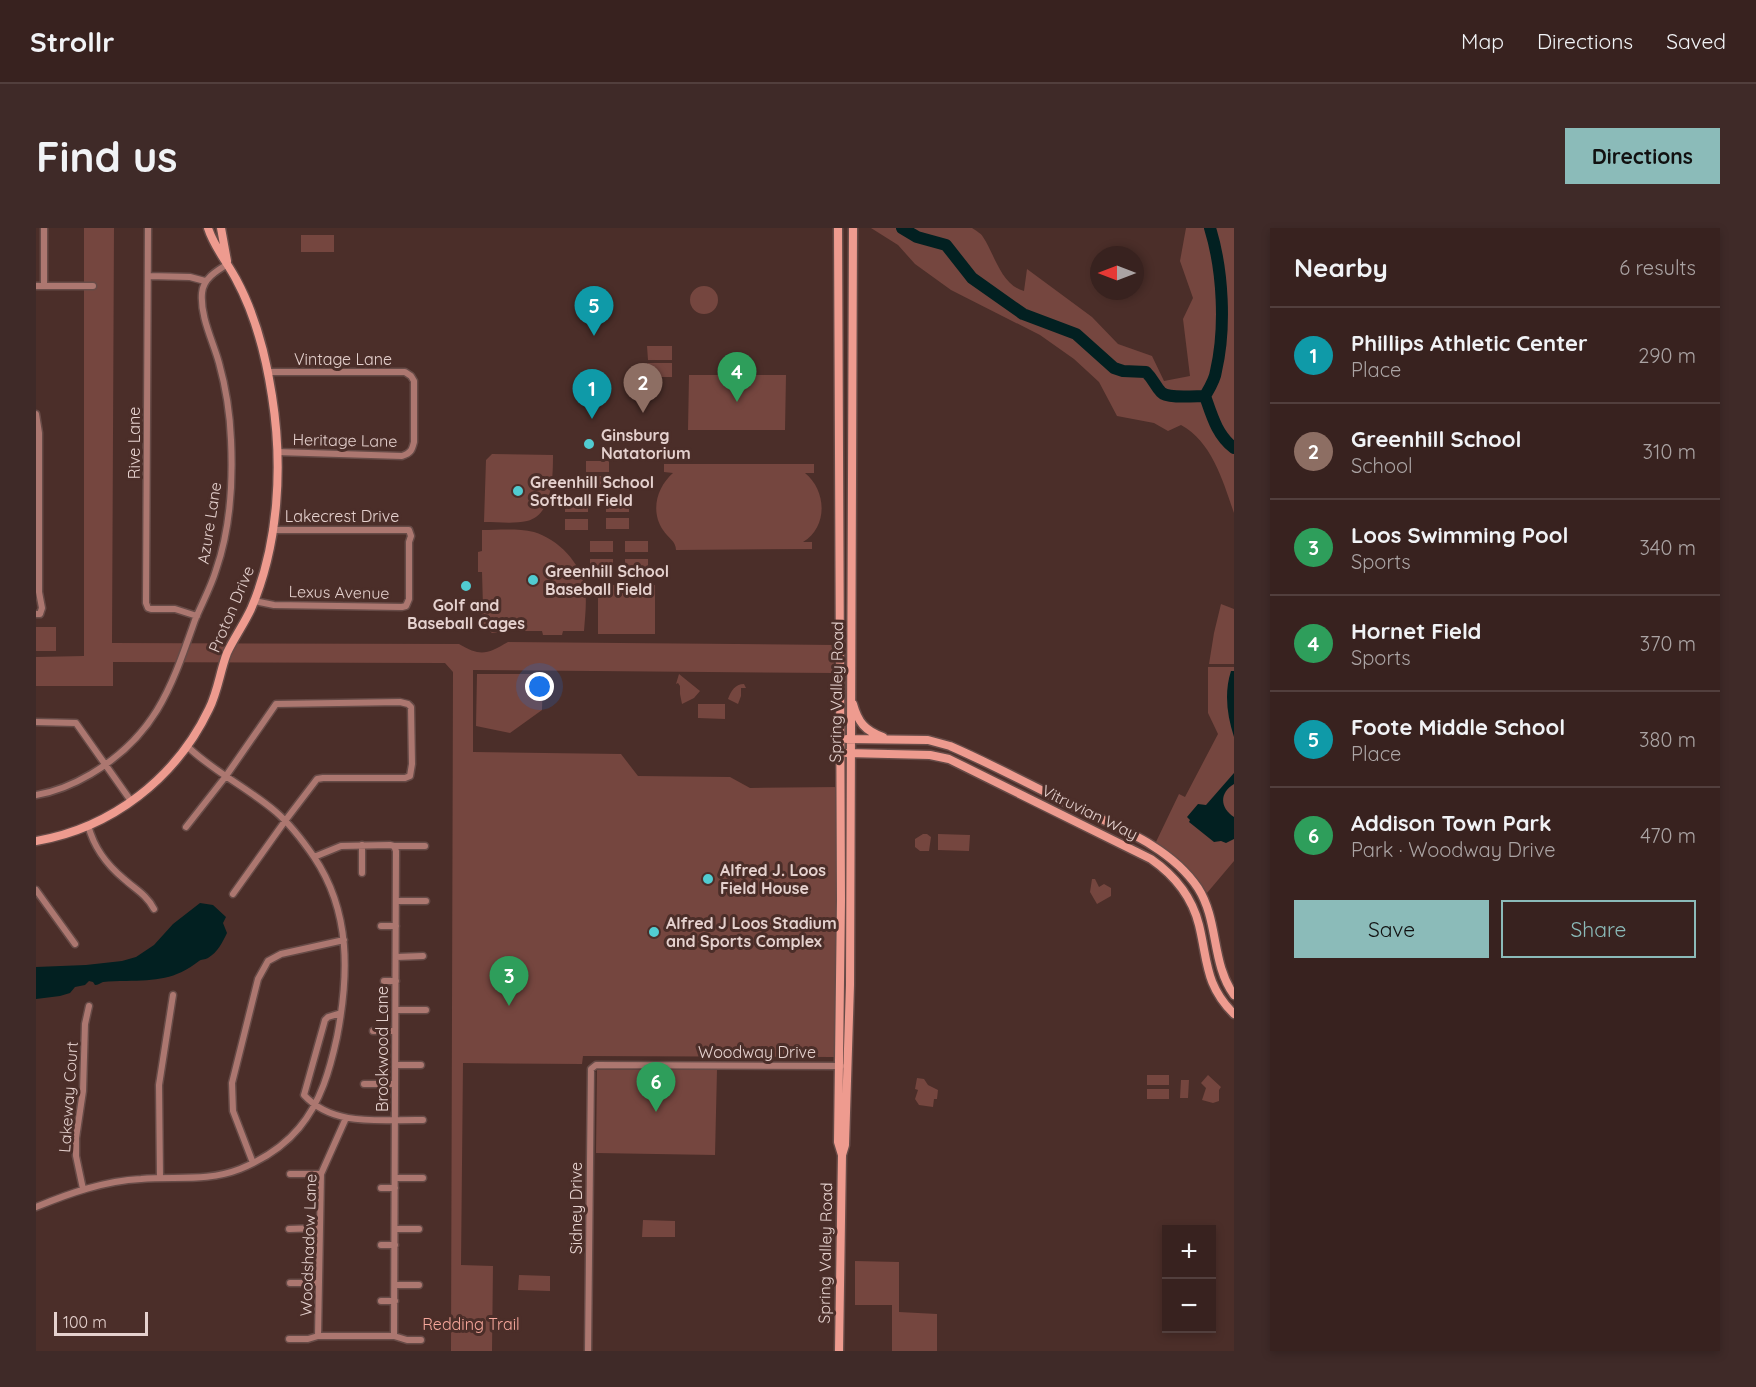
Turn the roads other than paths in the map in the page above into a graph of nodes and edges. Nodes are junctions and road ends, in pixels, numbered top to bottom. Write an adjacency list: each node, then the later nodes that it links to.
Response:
1 (44, 228): 11 (street)
2 (148, 228): 8 (street, Rive Lane)
3 (208, 228): 7 (main road, Proton Drive)
4 (221, 228): 7 (main road, Proton Drive)
5 (838, 228): 22 (main road, Spring Valley Road)
6 (854, 228): 23 (main road, Spring Valley Road)
7 (228, 264): 9 (street); 13 (main road, Proton Drive)
8 (148, 276): 9 (street); 21 (street, Rive Lane)
9 (205, 281): 21 (street, Azure Lane)
10 (36, 286): 11 (street)
11 (44, 286): 12 (street)
12 (93, 286)
13 (267, 372): 15 (street, Vintage Lane); 16 (main road, Proton Drive)
14 (36, 414): 20 (street)
15 (412, 451): 16 (street, Heritage Lane)
16 (277, 452): 17 (main road, Proton Drive)
17 (272, 530): 18 (street, Lakecrest Drive); 19 (main road, Proton Drive)
18 (409, 589): 19 (street, Lexus Avenue)
19 (254, 601): 29 (main road, Proton Drive)
20 (36, 614)
21 (197, 616): 33 (street, Azure Lane)
22 (841, 632): 23 (main road); 28 (main road, Spring Valley Road)
23 (852, 632): 24 (main road, Spring Valley Road)
24 (851, 696): 26 (main road, Spring Valley Road); 27 (main road)
25 (36, 722): 33 (street)
26 (851, 739): 27 (main road, Vitruvian Way); 28 (main road, Vitruvian Way); 30 (main road, Spring Valley Road)
27 (889, 739): 32 (main road, Vitruvian Way)
28 (841, 740): 30 (main road, Spring Valley Road)
29 (188, 747): 34 (street); 37 (main road, Proton Drive)
30 (846, 753): 31 (main road, Vitruvian Way); 75 (main road, Spring Valley Road)
31 (950, 759): 32 (main road); 38 (main road, Vitruvian Way)
32 (981, 759): 35 (main road, Vitruvian Way)
33 (106, 765): 36 (street, Azure Lane); 37 (street)
34 (226, 776): 39 (street); 39 (street); 41 (street)
35 (1050, 794): 38 (main road); 46 (main road, Vitruvian Way)
36 (36, 795)
37 (131, 801): 40 (main road, Proton Drive)
38 (1043, 806): 48 (main road, Vitruvian Way)
39 (285, 821): 47 (street); 51 (street)
40 (88, 825): 42 (main road, Proton Drive); 54 (street)
41 (186, 827)
42 (36, 841)
43 (362, 845): 44 (street); 47 (street); 49 (street)
44 (394, 846): 45 (street); 53 (street, Brookwood Lane)
45 (424, 846)
46 (1166, 855): 48 (main road); 64 (main road, Vitruvian Way)
47 (314, 858): 57 (street)
48 (1159, 865): 69 (main road, Vitruvian Way)
49 (362, 873)
50 (36, 890): 58 (street)
51 (233, 894)
52 (426, 900): 53 (street)
53 (396, 901): 56 (street, Brookwood Lane)
54 (154, 909)
55 (381, 926): 56 (street)
56 (396, 926): 60 (street, Brookwood Lane)
57 (344, 940): 68 (street); 82 (street)
58 (75, 944)
59 (423, 956): 60 (street)
60 (396, 957): 62 (street, Brookwood Lane)
61 (384, 981): 62 (street)
62 (396, 981): 66 (street, Brookwood Lane)
63 (173, 995): 85 (street)
64 (1234, 995)
65 (89, 1006): 90 (street, Lakeway Court)
66 (396, 1010): 67 (street); 71 (street, Brookwood Lane)
67 (426, 1010)
68 (341, 1013): 78 (street); 78 (street)
69 (1234, 1014)
70 (373, 1031): 71 (street)
71 (395, 1031): 72 (street, Brookwood Lane)
72 (395, 1065): 73 (street); 77 (street, Brookwood Lane)
73 (421, 1065)
74 (594, 1066): 75 (street, Woodway Drive); 108 (street, Sidney Drive)
75 (844, 1066): 109 (main road, Spring Valley Road)
76 (364, 1084): 77 (street)
77 (395, 1084): 80 (street, Brookwood Lane)
78 (315, 1105): 79 (street); 82 (street)
79 (346, 1118): 80 (street); 84 (street, Woodshadow Lane)
80 (395, 1119): 81 (street); 86 (street, Brookwood Lane)
81 (423, 1120)
82 (253, 1163): 85 (street)
83 (290, 1174): 84 (street)
84 (321, 1174): 93 (street, Woodshadow Lane)
85 (160, 1178): 90 (street)
86 (395, 1178): 87 (street); 89 (street, Brookwood Lane)
87 (423, 1178)
88 (381, 1188): 89 (street)
89 (395, 1188): 95 (street, Brookwood Lane)
90 (83, 1189): 91 (street)
91 (36, 1207)
92 (289, 1228): 93 (street)
93 (319, 1228): 99 (street, Woodshadow Lane)
94 (419, 1228): 95 (street)
95 (395, 1229): 97 (street, Brookwood Lane)
96 (381, 1245): 97 (street)
97 (395, 1245): 100 (street, Brookwood Lane)
98 (290, 1283): 99 (street)
99 (318, 1284): 104 (street, Woodshadow Lane)
100 (395, 1285): 101 (street); 103 (street, Brookwood Lane)
101 (419, 1285)
102 (381, 1301): 103 (street)
103 (395, 1301): 105 (street, Brookwood Lane)
104 (318, 1336): 105 (street, Woodshadow Lane); 106 (street)
105 (394, 1336): 107 (street, Woodshadow Lane)
106 (289, 1339)
107 (422, 1340)
108 (588, 1351)
109 (839, 1351)

